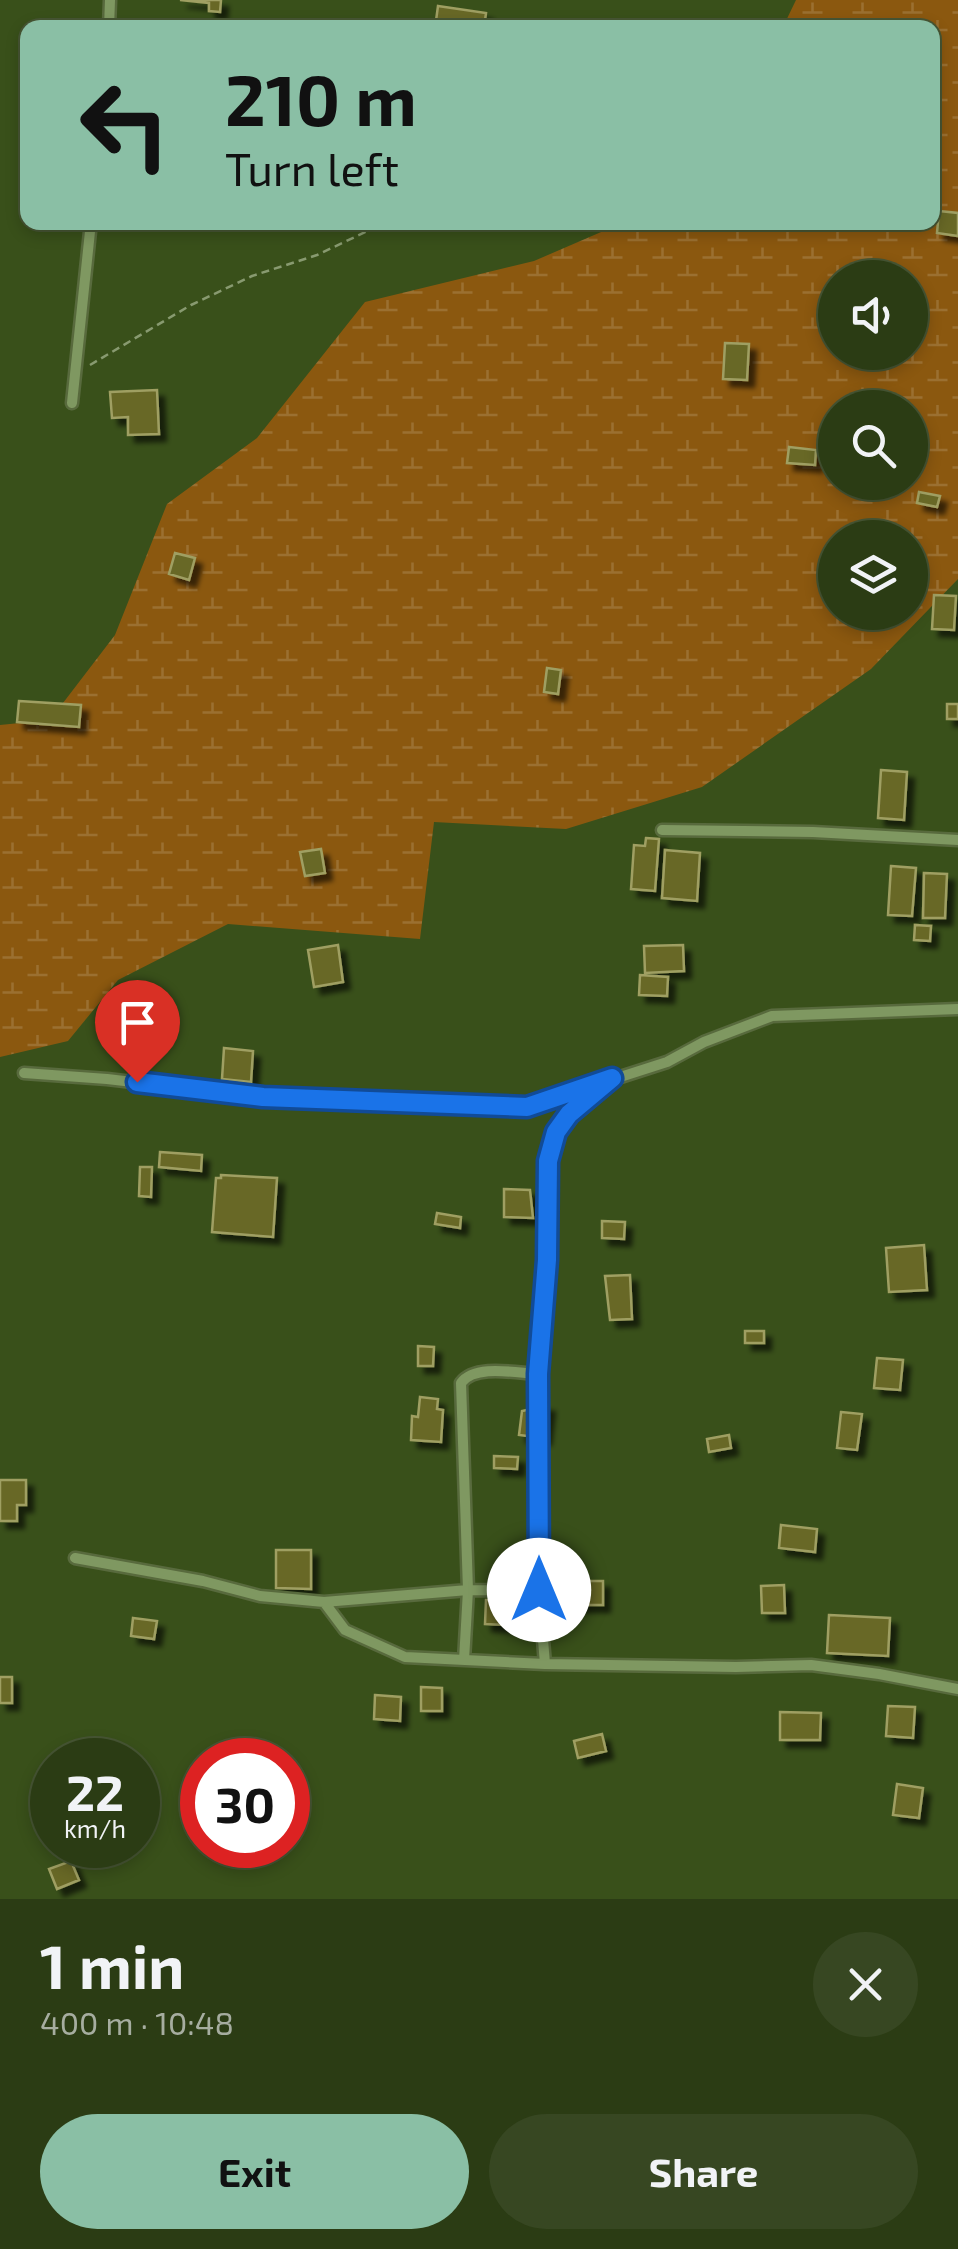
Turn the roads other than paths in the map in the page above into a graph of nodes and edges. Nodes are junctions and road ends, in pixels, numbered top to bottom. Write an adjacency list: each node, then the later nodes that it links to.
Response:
1 (90, 230): 2 (street)
2 (72, 403)
3 (662, 830): 4 (street)
4 (958, 840)
5 (958, 1009): 7 (street)
6 (24, 1074): 7 (street)
7 (612, 1078): 8 (street)
8 (538, 1374): 10 (street); 11 (street)
9 (74, 1558): 12 (street)
10 (468, 1590): 11 (street); 12 (street); 13 (street)
11 (539, 1590): 14 (street)
12 (324, 1602): 13 (street)
13 (464, 1660): 14 (street)
14 (545, 1664): 15 (street)
15 (958, 1689)

